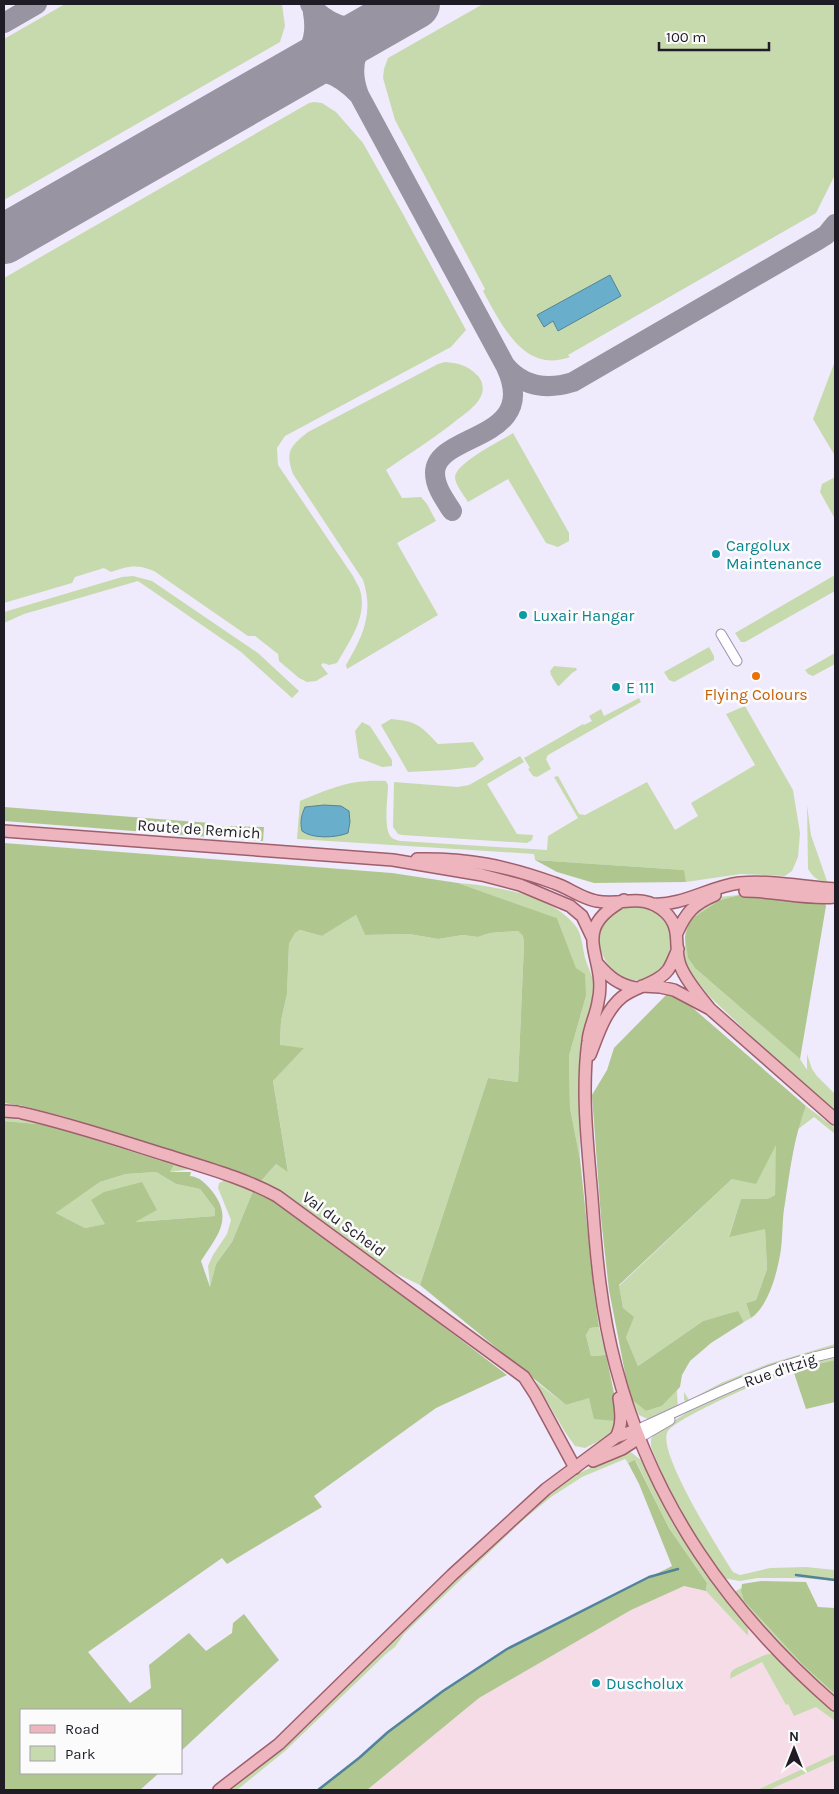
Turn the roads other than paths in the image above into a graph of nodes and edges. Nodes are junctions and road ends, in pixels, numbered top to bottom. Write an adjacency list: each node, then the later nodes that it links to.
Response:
1 (722, 634): 2 (street)
2 (737, 661)
3 (4, 831): 4 (main road, Route de Remich)
4 (393, 860): 9 (main road, Route de Remich); 12 (main road, Route de Remich)
5 (796, 885): 6 (main road); 7 (main road); 10 (main road)
6 (835, 889)
7 (730, 891): 8 (main road); 11 (main road)
8 (835, 897)
9 (624, 900): 10 (main road); 12 (main road)
10 (653, 904): 11 (main road)
11 (677, 933): 13 (main road)
12 (592, 937): 14 (main road)
13 (678, 949): 15 (main road); 16 (main road)
14 (598, 964): 15 (main road); 17 (main road)
15 (639, 987): 16 (main road); 17 (main road)
16 (710, 1009): 19 (main road)
17 (587, 1063): 21 (main road)
18 (4, 1110): 29 (main road, Val du Scheid)
19 (835, 1118)
20 (835, 1352): 22 (street, Rue d'Itzig)
21 (616, 1366): 23 (main road); 26 (main road)
22 (725, 1389): 24 (street, Rue d'Itzig); 25 (street, Rue d'Itzig)
23 (630, 1413): 24 (street); 25 (main road)
24 (658, 1420): 25 (street, Rue d'Itzig)
25 (638, 1434): 26 (main road); 27 (main road); 28 (main road)
26 (616, 1438): 29 (main road)
27 (622, 1449): 28 (main road); 29 (main road)
28 (646, 1453): 30 (main road)
29 (575, 1468): 31 (main road)
30 (835, 1705)
31 (219, 1790)

